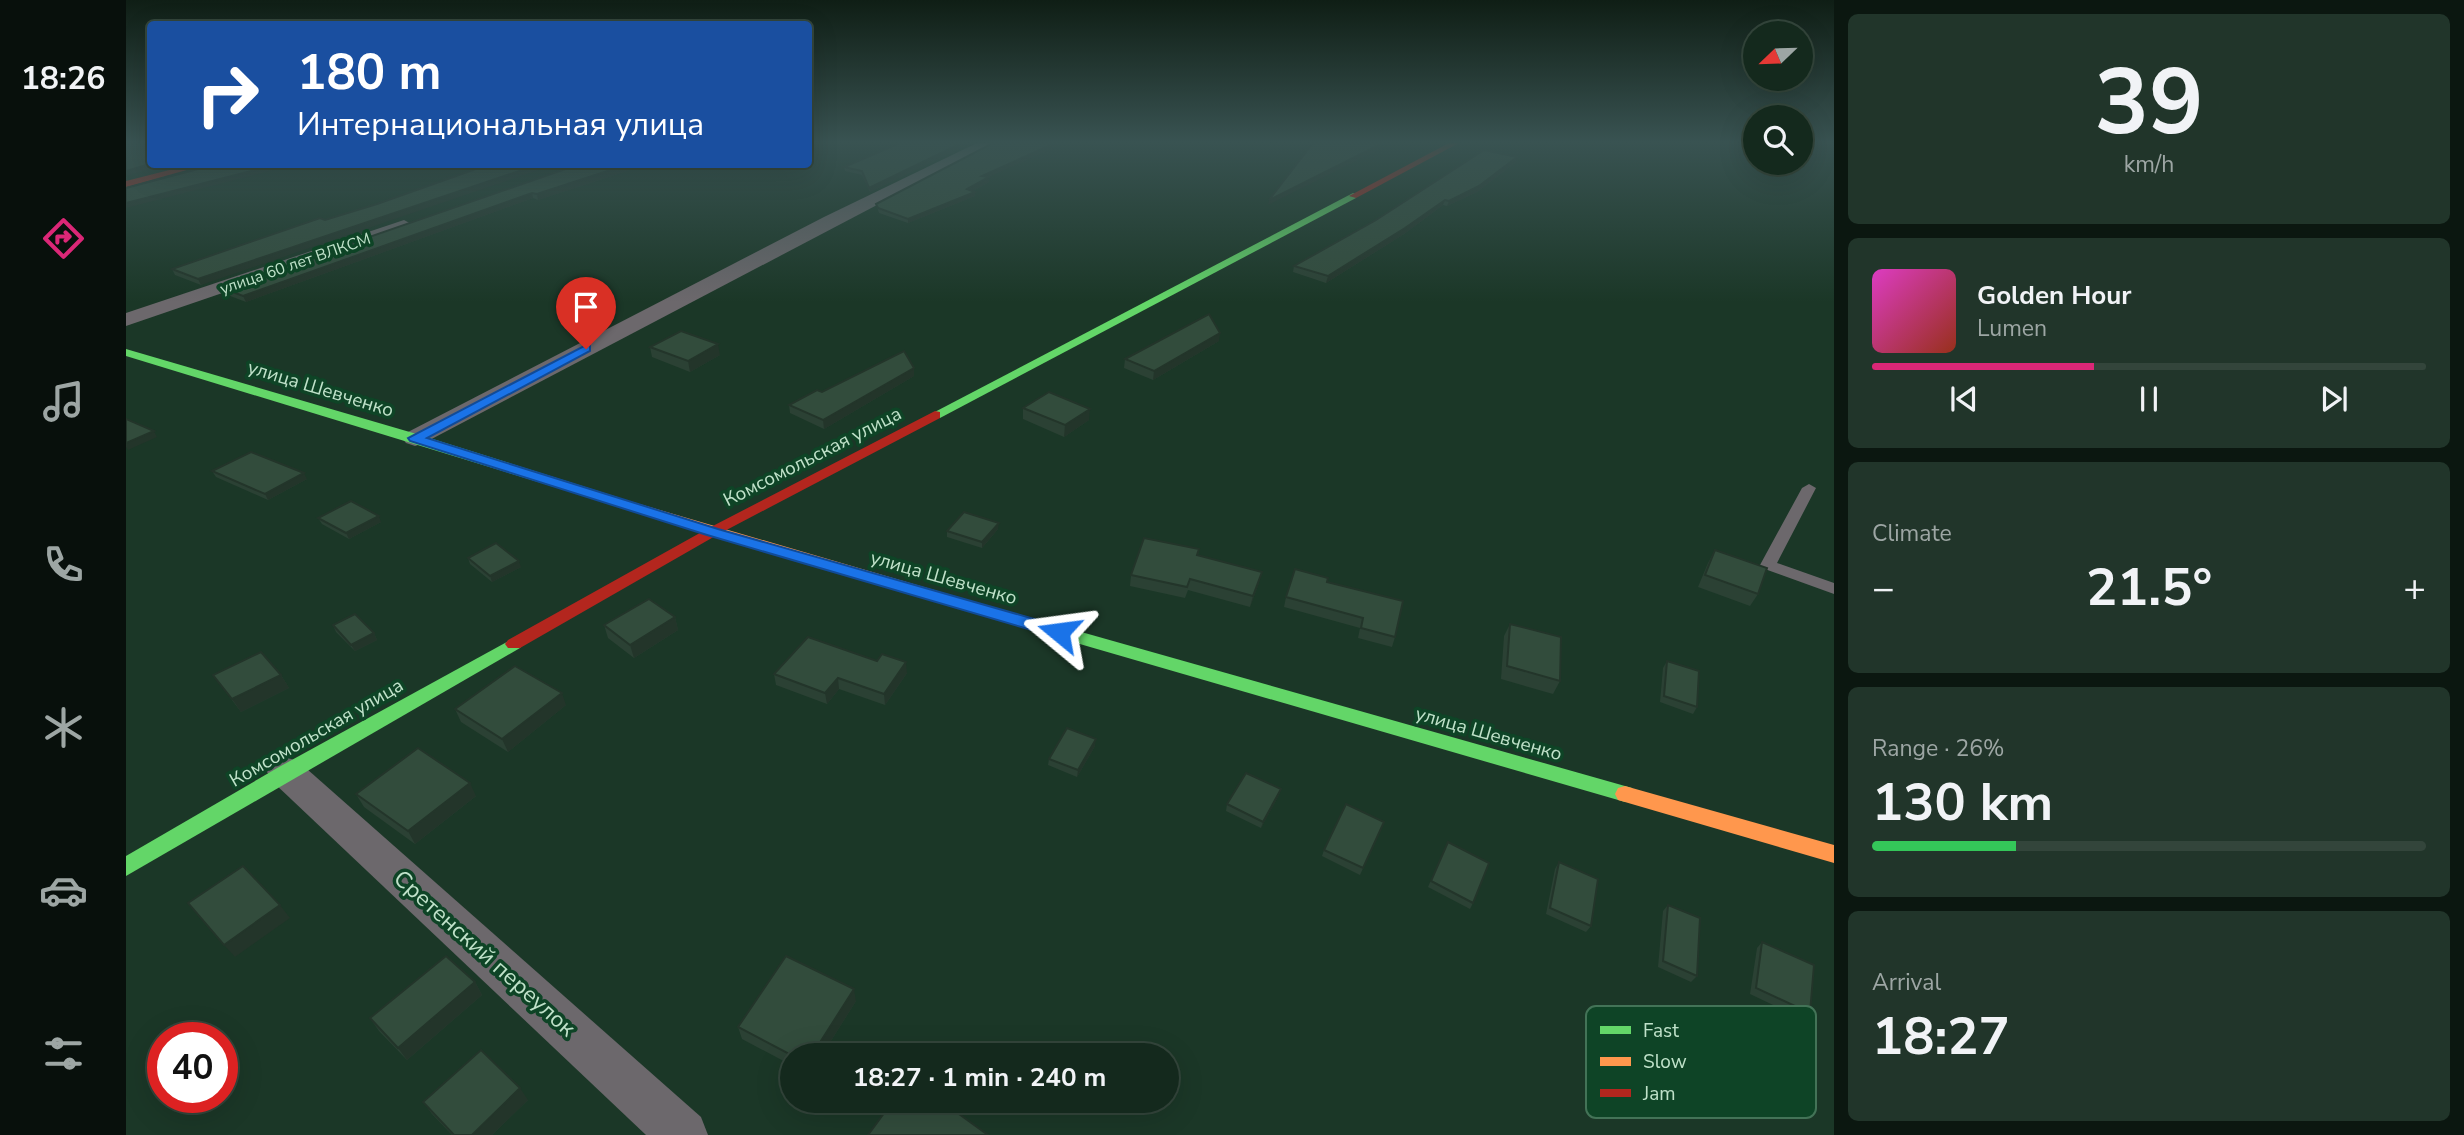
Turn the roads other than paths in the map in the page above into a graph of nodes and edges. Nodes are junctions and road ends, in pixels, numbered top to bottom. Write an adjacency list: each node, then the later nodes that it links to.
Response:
1 (881, 196): 6 (street)
2 (1354, 196): 8 (street, Комсомольская улица)
3 (426, 218): 4 (street, улица 60 лет ВЛКСМ)
4 (126, 320)
5 (126, 352): 6 (street, улица Шевченко)
6 (415, 438): 8 (street, улица Шевченко)
7 (1809, 488): 9 (lane)
8 (712, 532): 10 (street, Комсомольская улица); 11 (street, улица Шевченко)
9 (1834, 589)
10 (286, 772): 12 (street, Комсомольская улица); 13 (street, Сретенский переулок)
11 (1834, 854)
12 (126, 867)
13 (683, 1135)

